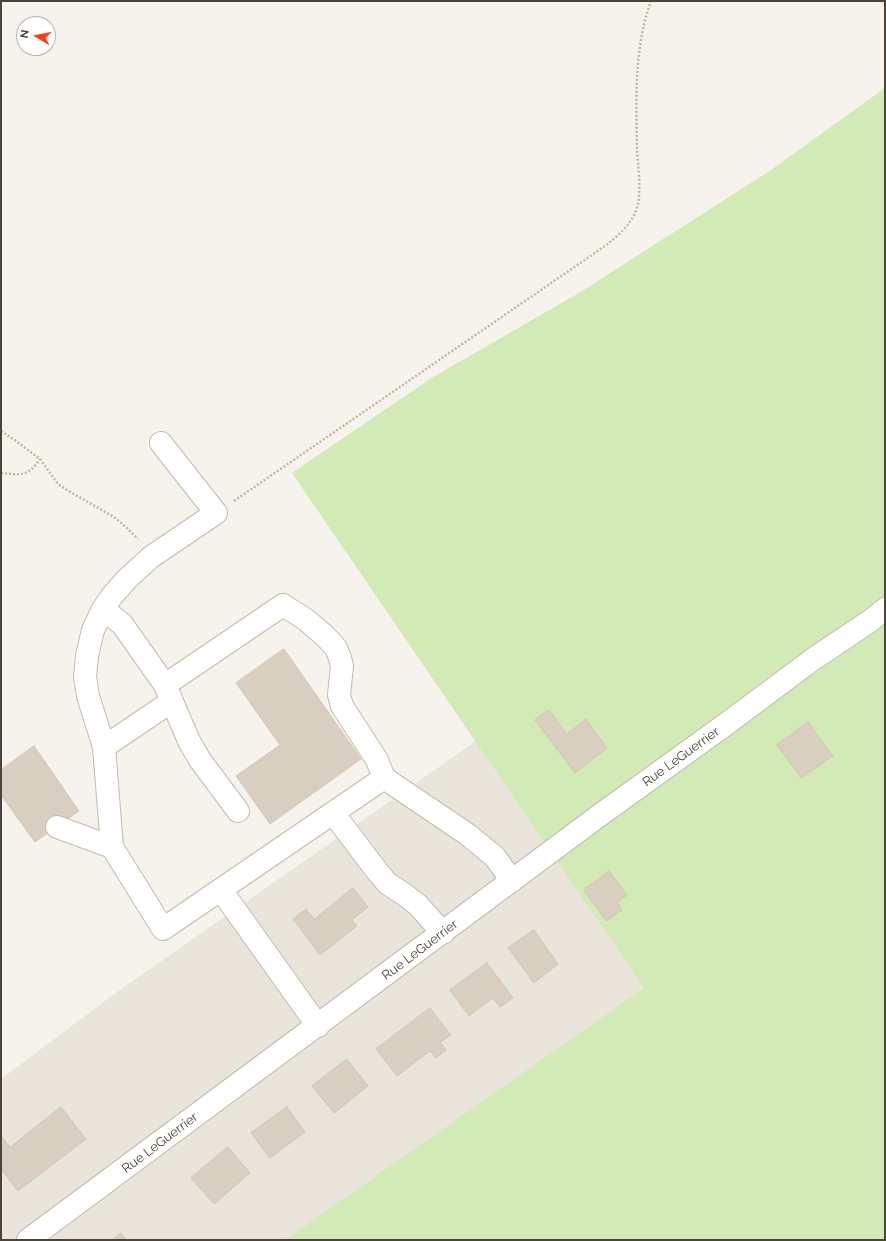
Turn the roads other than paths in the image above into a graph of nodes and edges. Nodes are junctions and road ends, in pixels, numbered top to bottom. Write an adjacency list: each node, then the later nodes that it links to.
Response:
1 (161, 443): 2 (street)
2 (103, 609): 4 (street); 5 (street)
3 (885, 609): 11 (street, Rue LeGuerrier)
4 (169, 693): 5 (street); 6 (street); 7 (street)
5 (104, 747): 10 (street)
6 (384, 778): 8 (street); 11 (street)
7 (238, 811)
8 (333, 813): 12 (street); 13 (street)
9 (57, 827): 10 (street)
10 (112, 847): 12 (street)
11 (512, 881): 13 (street, Rue LeGuerrier)
12 (221, 890): 14 (street)
13 (443, 933): 14 (street, Rue LeGuerrier)
14 (318, 1026): 15 (street, Rue LeGuerrier)
15 (28, 1240)

